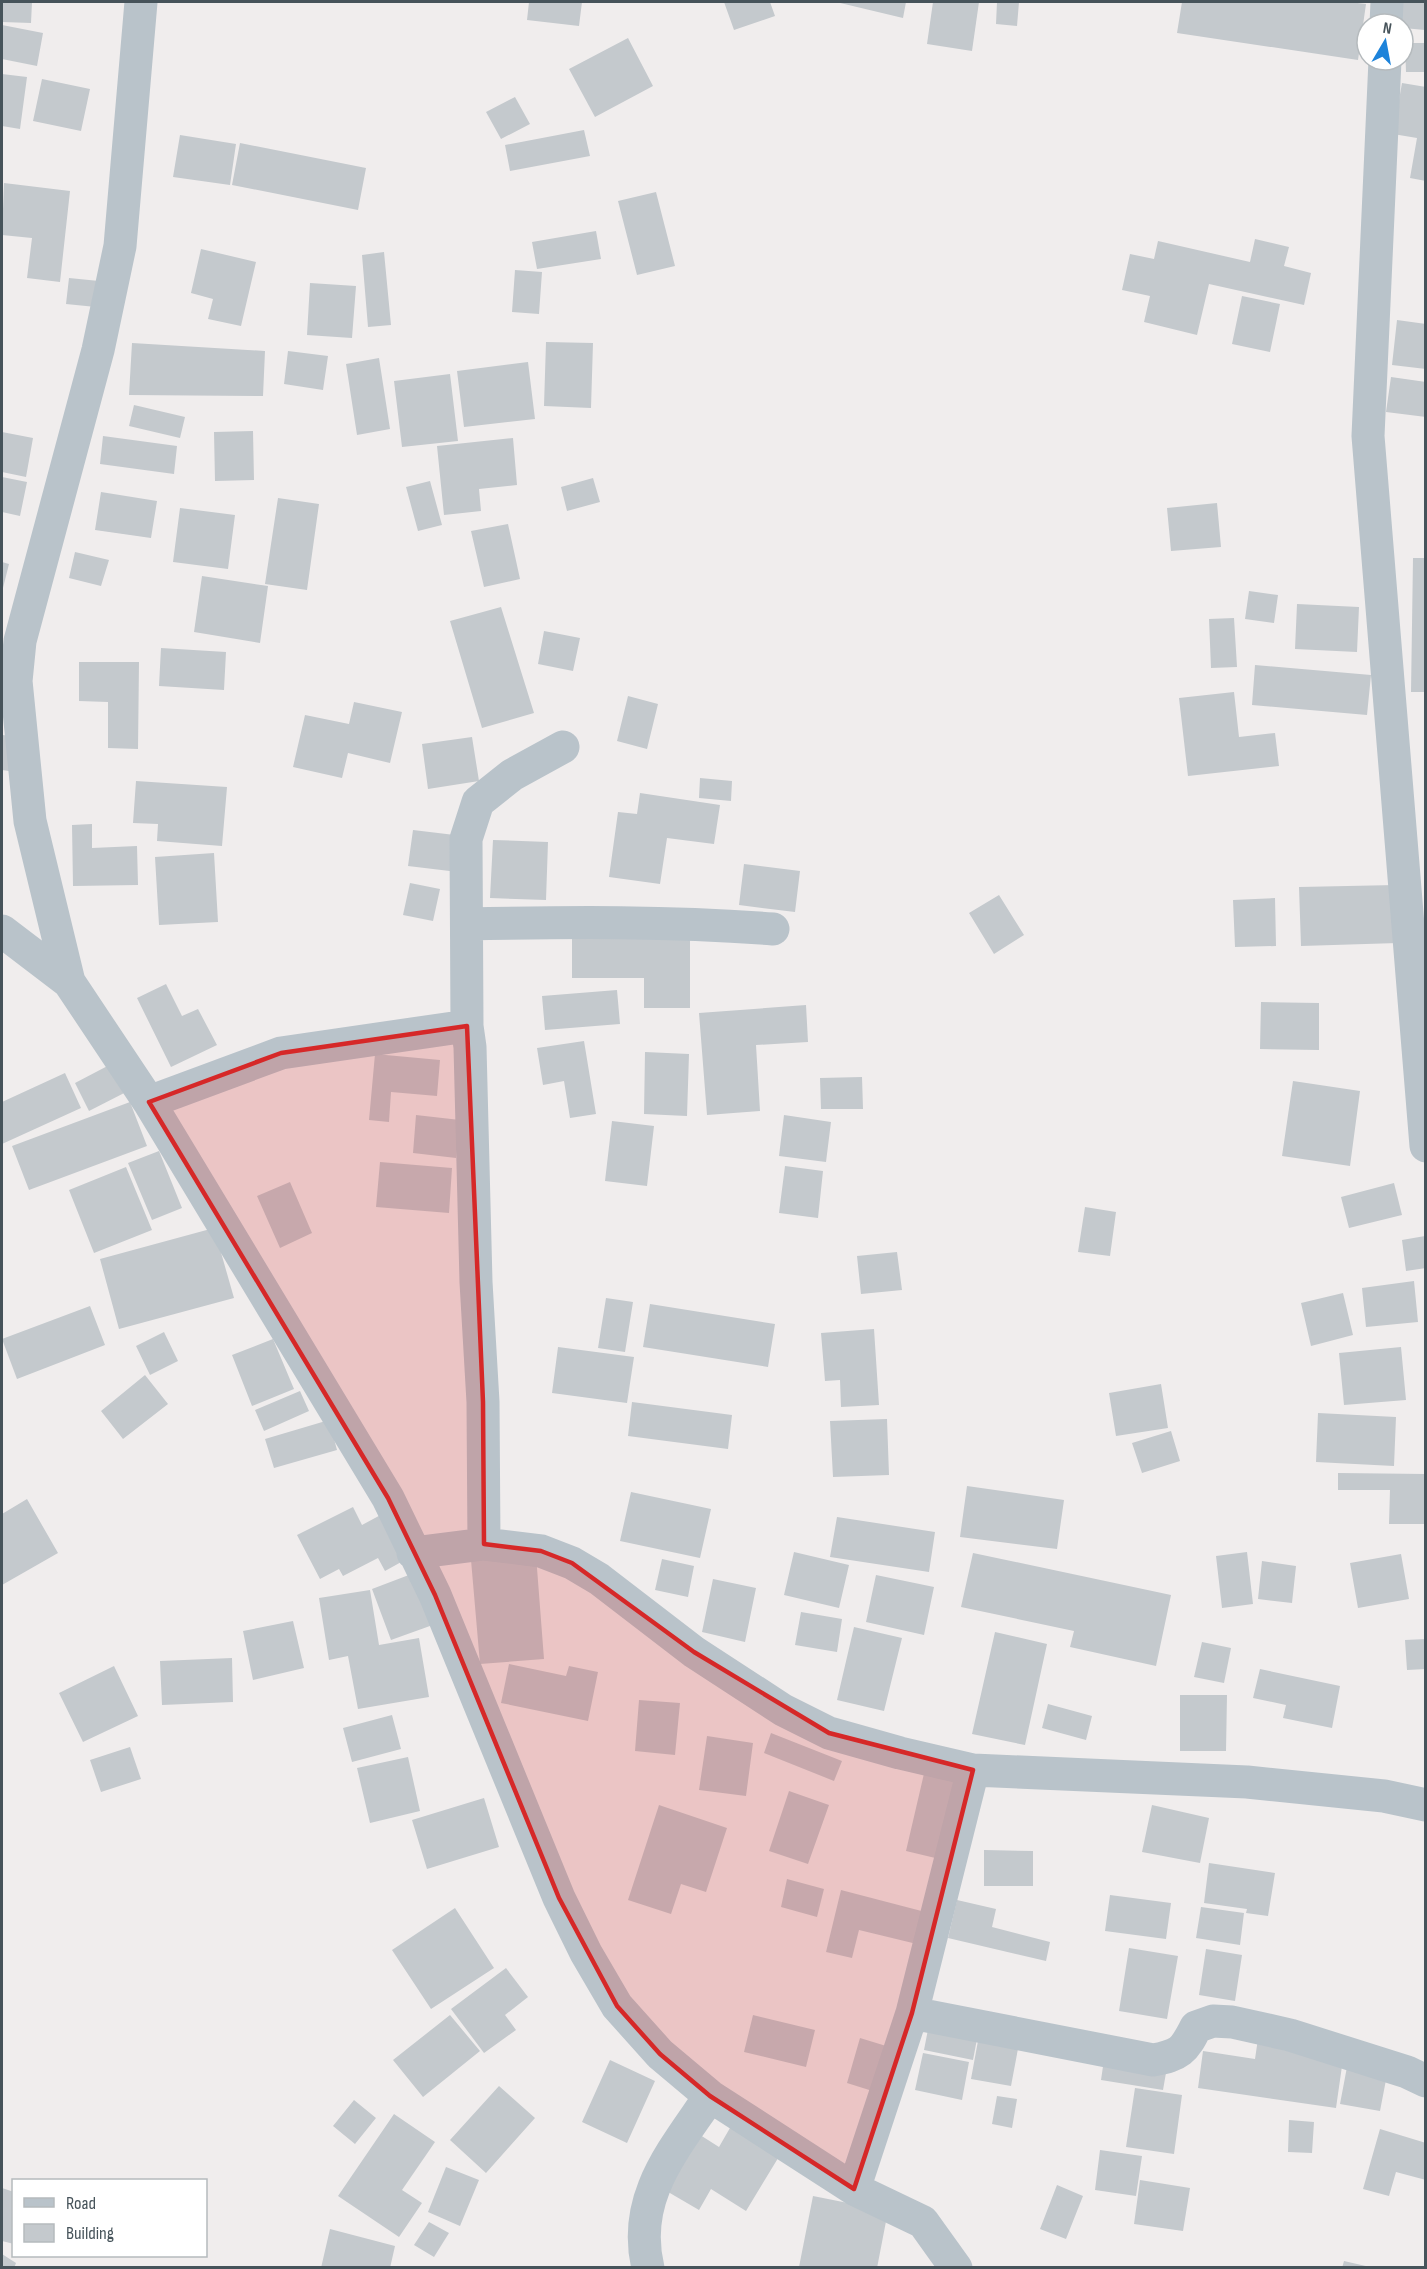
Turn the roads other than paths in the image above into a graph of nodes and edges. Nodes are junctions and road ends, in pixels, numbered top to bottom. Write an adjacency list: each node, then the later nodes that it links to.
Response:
1 (141, 2): 7 (street)
2 (1384, 72): 10 (street)
3 (563, 747): 4 (street)
4 (467, 924): 5 (street); 8 (street)
5 (773, 929)
6 (2, 931): 7 (street)
7 (69, 982): 9 (street)
8 (467, 1026): 9 (street); 11 (street)
9 (149, 1102): 12 (street)
10 (1425, 1146)
11 (484, 1544): 12 (street); 13 (street)
12 (413, 1553): 17 (street)
13 (973, 1770): 14 (street); 15 (street)
14 (1425, 1805)
15 (912, 2013): 16 (street); 18 (street)
16 (1425, 2080)
17 (710, 2096): 18 (street); 19 (street)
18 (854, 2189): 20 (street)
19 (648, 2268)
20 (956, 2268)

